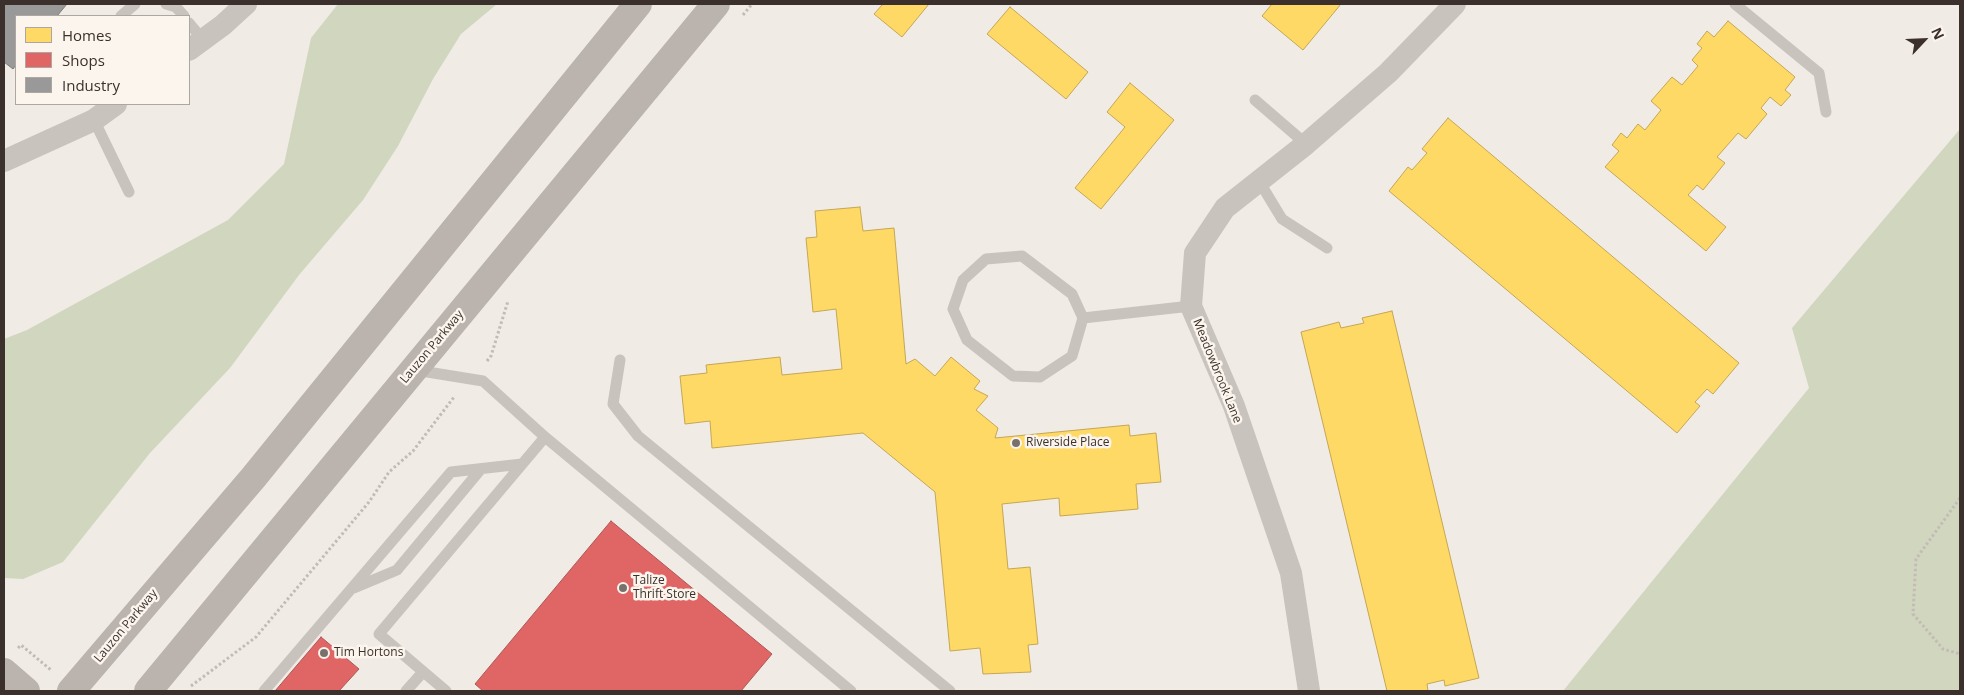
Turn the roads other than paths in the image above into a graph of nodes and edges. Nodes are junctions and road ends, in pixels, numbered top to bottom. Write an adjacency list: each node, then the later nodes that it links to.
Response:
1 (135, 4): 8 (lane)
2 (166, 4): 9 (lane)
3 (246, 4): 10 (street)
4 (638, 4): 31 (main road, Lauzon Parkway)
5 (716, 4): 23 (main road, Lauzon Parkway)
6 (1455, 4): 15 (street, Meadowbrook Lane)
7 (1735, 4): 13 (lane)
8 (122, 15)
9 (183, 15)
10 (193, 37)
11 (1255, 100): 15 (lane)
12 (114, 105): 14 (street)
13 (1826, 112)
14 (94, 120): 16 (street); 18 (lane)
15 (1306, 144): 17 (street, Meadowbrook Lane)
16 (4, 160)
17 (1259, 181): 19 (lane); 20 (street, Meadowbrook Lane)
18 (129, 192)
19 (1327, 248)
20 (1191, 306): 21 (lane); 38 (street, Meadowbrook Lane)
21 (1084, 318): 21 (lane)
22 (620, 360): 37 (lane)
23 (414, 370): 24 (lane); 32 (main road, Lauzon Parkway)
24 (545, 437): 25 (lane); 36 (lane)
25 (522, 464): 26 (lane); 29 (lane)
26 (481, 469): 27 (lane); 27 (lane)
27 (350, 590): 33 (lane)
28 (4, 672): 30 (main road)
29 (423, 672): 34 (lane); 35 (lane)
30 (26, 691)
31 (71, 691)
32 (148, 691)
33 (264, 691)
34 (406, 691)
35 (446, 691)
36 (851, 691)
37 (950, 691)
38 (1308, 691)

